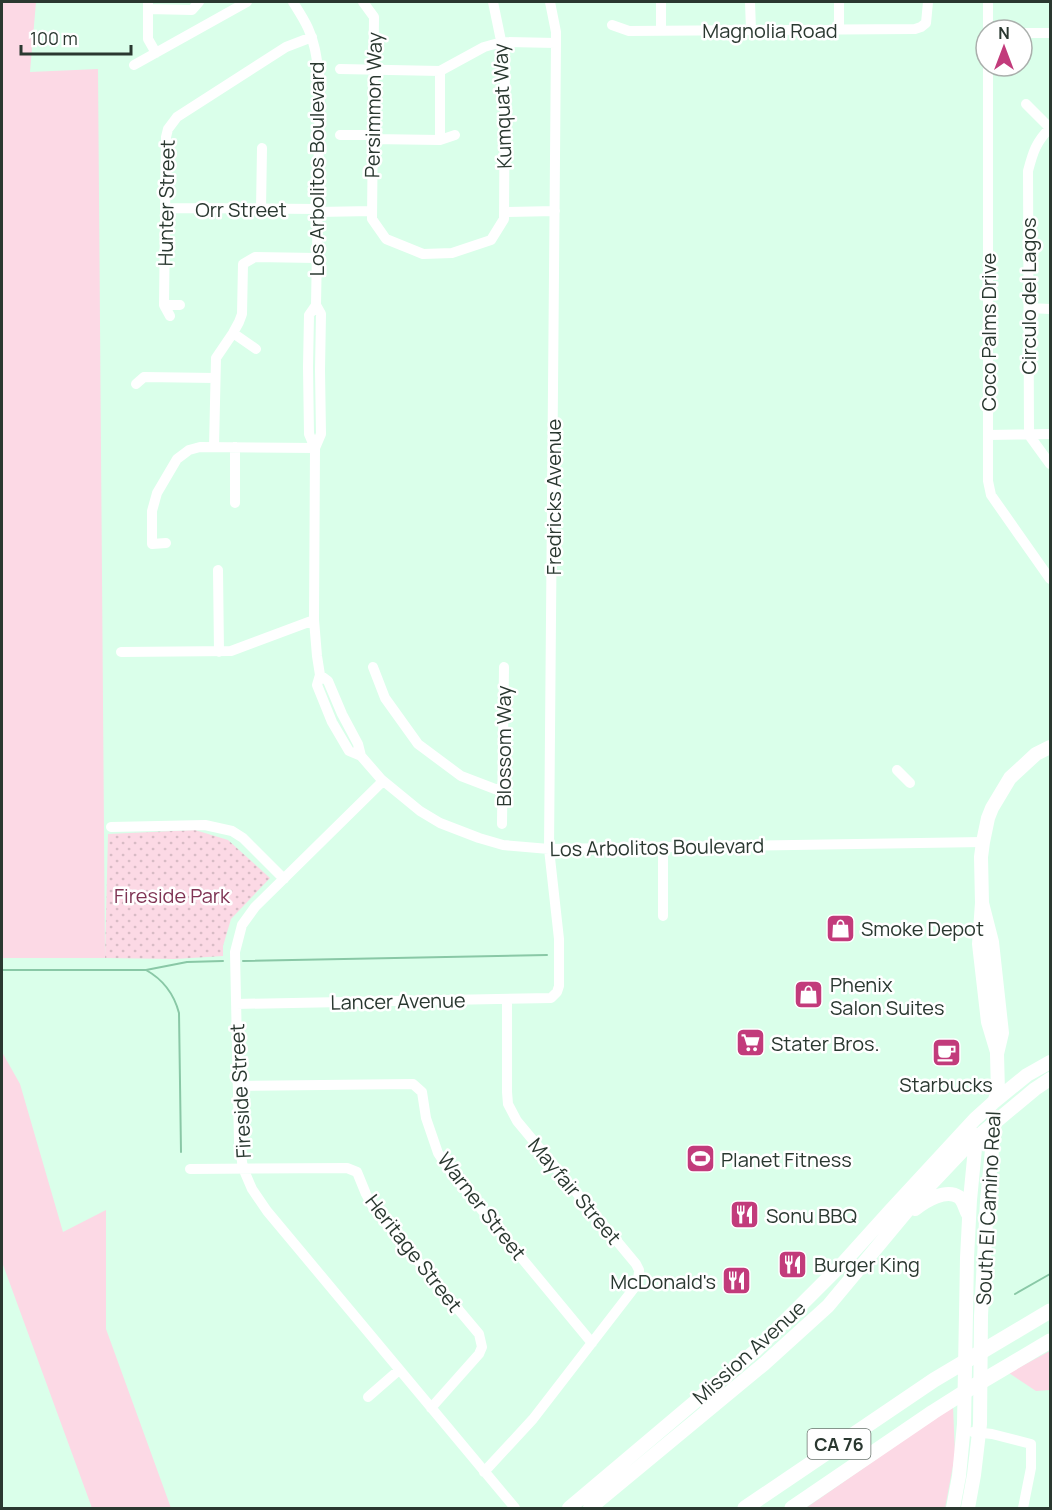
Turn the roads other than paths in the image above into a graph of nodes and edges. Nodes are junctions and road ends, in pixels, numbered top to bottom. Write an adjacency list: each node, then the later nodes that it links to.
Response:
1 (199, 2): 12 (street)
2 (247, 2): 23 (street)
3 (293, 2): 20 (street, Los Arbolitos Boulevard)
4 (363, 2): 26 (street, Persimmon Way)
5 (493, 2): 21 (street, Kumquat Way)
6 (550, 2): 22 (street, Fredricks Avenue)
7 (661, 2): 15 (street)
8 (750, 2): 16 (street)
9 (839, 2): 17 (street)
10 (928, 2): 17 (street, Magnolia Road)
11 (988, 2): 13 (street)
12 (148, 5): 23 (street)
13 (988, 18)
14 (612, 25): 15 (street, Magnolia Road)
15 (661, 30): 16 (street, Magnolia Road)
16 (751, 30): 17 (street, Magnolia Road)
17 (839, 30)
18 (1034, 33): 19 (street)
19 (1050, 33)
20 (312, 36): 36 (street, Hunter Street); 38 (street, Los Arbolitos Boulevard)
21 (502, 42): 22 (street); 27 (street); 41 (street, Kumquat Way)
22 (556, 43): 40 (street, Fredricks Avenue)
23 (156, 53): 24 (street)
24 (134, 65)
25 (340, 69): 26 (street)
26 (373, 70): 27 (street); 33 (street, Persimmon Way)
27 (440, 71): 34 (street)
28 (988, 78): 53 (street, Coco Palms Drive)
29 (1026, 104): 30 (street)
30 (1050, 128): 45 (street, Circulo del Lagos)
31 (340, 135): 33 (street)
32 (455, 135): 34 (street)
33 (373, 137): 34 (street); 39 (street, Persimmon Way)
34 (440, 140)
35 (262, 148): 37 (street)
36 (165, 208): 37 (street, Orr Street); 43 (street, Hunter Street)
37 (261, 209): 38 (street, Orr Street)
38 (318, 211): 39 (street, Orr Street); 42 (street, Los Arbolitos Boulevard)
39 (372, 211): 41 (street)
40 (555, 211): 41 (street); 77 (street, Fredricks Avenue)
41 (504, 212)
42 (316, 258): 48 (street); 57 (street, Los Arbolitos Boulevard)
43 (164, 304): 44 (street); 47 (street, Hunter Street)
44 (180, 305)
45 (1029, 308): 46 (street); 54 (street, Circulo del Lagos)
46 (1050, 309)
47 (170, 316)
48 (233, 333): 49 (street); 50 (street)
49 (256, 349)
50 (215, 378): 51 (street); 55 (street)
51 (136, 384)
52 (1050, 434): 54 (street)
53 (993, 435): 54 (street); 62 (street, Coco Palms Drive)
54 (1029, 435): 58 (street)
55 (214, 447): 56 (street); 60 (street)
56 (236, 447): 57 (street); 59 (street)
57 (315, 448): 63 (street, Los Arbolitos Boulevard)
58 (1050, 464)
59 (235, 503)
60 (166, 543)
61 (218, 570): 65 (street)
62 (1050, 579)
63 (314, 620): 65 (street); 70 (street, Los Arbolitos Boulevard)
64 (121, 652): 65 (street)
65 (219, 652)
66 (373, 668): 72 (street)
67 (504, 668): 72 (street, Blossom Way)
68 (1050, 747): 75 (main road)
69 (897, 770): 71 (street)
70 (383, 781): 77 (street, Los Arbolitos Boulevard); 78 (street, Fireside Street)
71 (910, 783)
72 (502, 789): 73 (street, Blossom Way)
73 (502, 824)
74 (111, 827): 78 (street)
75 (983, 842): 76 (street, Los Arbolitos Boulevard); 79 (main road)
76 (663, 848): 77 (street, Los Arbolitos Boulevard); 80 (street)
77 (549, 849): 82 (street, Fredricks Avenue)
78 (284, 879): 84 (street, Fireside Street)
79 (982, 903): 81 (main road); 81 (main road)
80 (663, 916)
81 (990, 975): 85 (main road); 85 (main road)
82 (557, 992): 83 (street, Lancer Avenue)
83 (507, 999): 84 (street, Lancer Avenue); 103 (street, Mayfair Street)
84 (236, 1004): 88 (street, Fireside Street)
85 (997, 1054): 89 (main road)
86 (1050, 1062): 89 (main road, Mission Avenue)
87 (1050, 1079): 90 (main road, Mission Avenue)
88 (238, 1086): 92 (street, Fireside Street); 103 (street, Warner Street)
89 (995, 1101): 90 (main road, South El Camino Real); 91 (main road, South El Camino Real); 95 (main road, Mission Avenue)
90 (994, 1123): 91 (main road, Mission Avenue); 113 (main road, South El Camino Real)
91 (976, 1138): 94 (main road, South El Camino Real); 96 (main road, Mission Avenue)
92 (243, 1168): 93 (street, Heritage Street); 105 (street, Fireside Street); 109 (street, Heritage Street)
93 (190, 1169)
94 (969, 1218): 96 (main road); 112 (main road, South El Camino Real)
95 (882, 1219): 97 (main road, Mission Avenue); 98 (main road)
96 (899, 1221): 98 (main road, Mission Avenue)
97 (844, 1262): 99 (main road, Mission Avenue); 100 (main road)
98 (866, 1262): 100 (main road, Mission Avenue)
99 (803, 1304): 104 (main road); 106 (main road, Mission Avenue)
100 (828, 1306): 104 (main road, Mission Avenue)
101 (1050, 1311): 118 (highway, CA 76)
102 (1050, 1341): 119 (highway, CA 76)
103 (592, 1343): 114 (street, Mayfair Street)
104 (776, 1353): 110 (main road, Mission Avenue)
105 (399, 1370): 107 (street); 109 (street, Fireside Street)
106 (713, 1386): 108 (main road, Mission Avenue); 110 (main road)
107 (368, 1397)
108 (693, 1402): 111 (main road); 116 (main road, Mission Avenue)
109 (431, 1408): 114 (street, Fireside Street)
110 (703, 1414): 111 (main road, Mission Avenue)
111 (683, 1431): 117 (main road, Mission Avenue)
112 (963, 1432): 113 (street); 120 (main road, South El Camino Real)
113 (979, 1432): 121 (main road, South El Camino Real); 122 (street)
114 (484, 1472): 115 (street, Fireside Street)
115 (515, 1509)
116 (568, 1509)
117 (590, 1509)
118 (746, 1509)
119 (792, 1509)
120 (953, 1509)
121 (968, 1509)
122 (1023, 1509)

